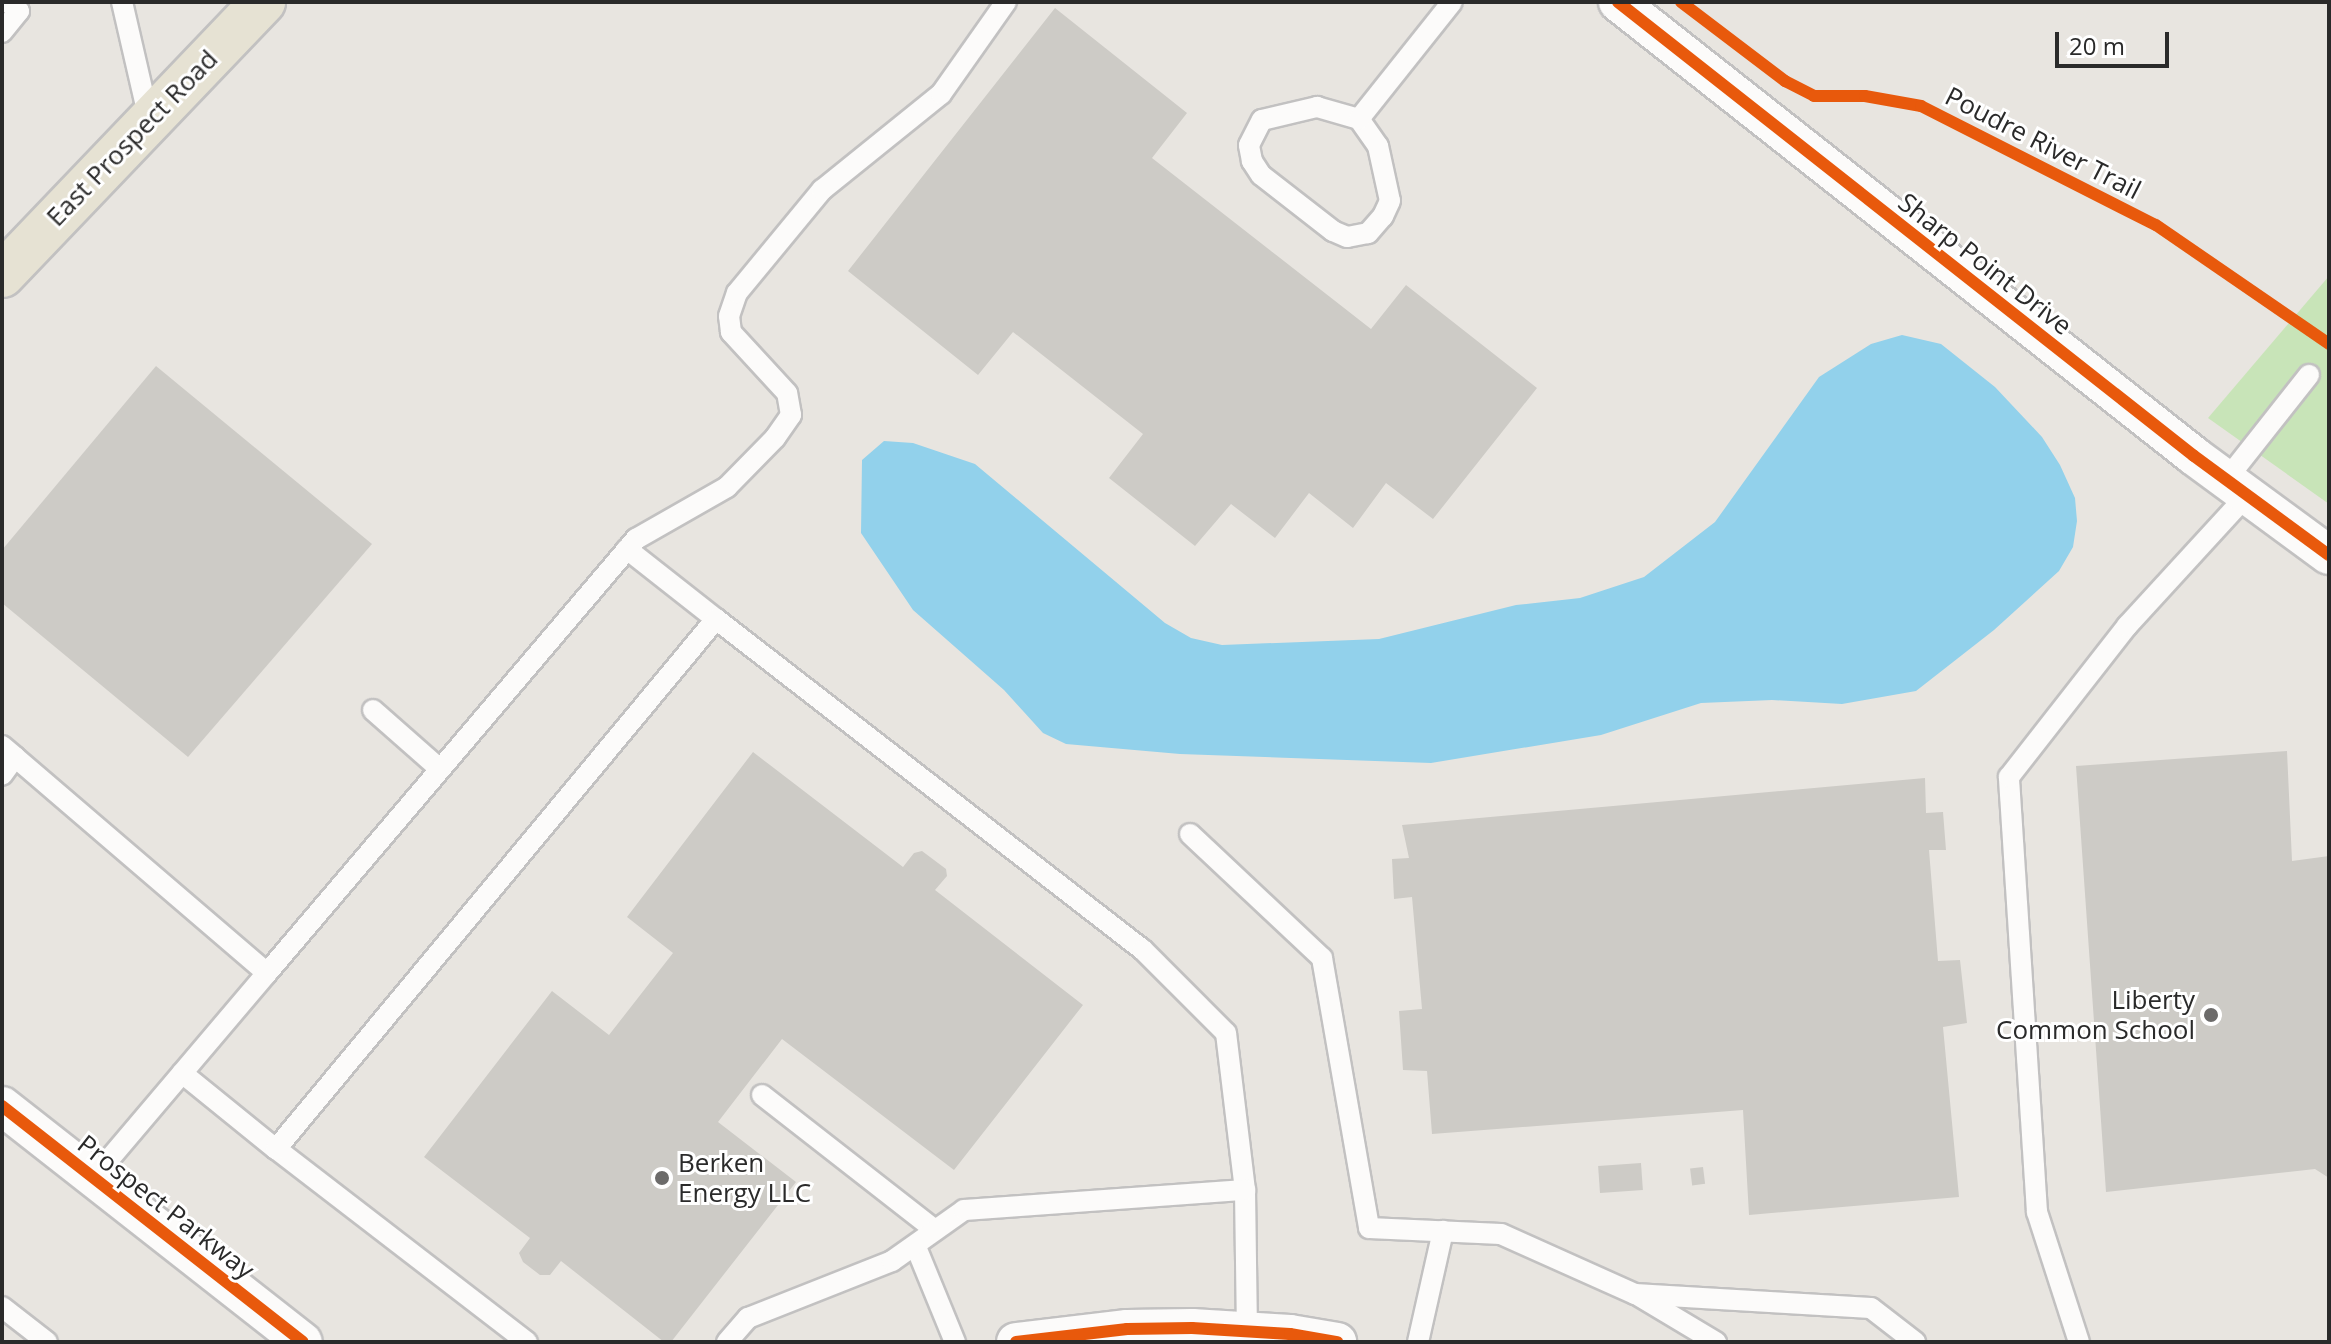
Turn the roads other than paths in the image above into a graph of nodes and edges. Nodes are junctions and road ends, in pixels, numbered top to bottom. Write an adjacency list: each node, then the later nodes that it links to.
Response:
1 (8, 2): 7 (lane)
2 (122, 2): 9 (lane)
3 (263, 2): 9 (main road, East Prospect Road)
4 (1006, 2): 13 (lane)
5 (1452, 2): 8 (lane)
6 (1618, 2): 12 (street, Sharp Point Drive)
7 (2, 32)
8 (1359, 119): 8 (lane)
9 (149, 121): 10 (main road, East Prospect Road)
10 (2, 275)
11 (2309, 375): 12 (lane)
12 (2236, 488): 14 (street, Sharp Point Drive); 44 (lane)
13 (627, 549): 15 (lane); 18 (lane)
14 (2329, 555)
15 (716, 619): 25 (lane); 27 (lane)
16 (373, 710): 18 (lane)
17 (9, 751): 19 (lane); 21 (lane)
18 (440, 769): 21 (lane)
19 (2, 775)
20 (1190, 834): 29 (lane)
21 (267, 973): 22 (lane)
22 (182, 1073): 25 (lane); 26 (lane)
23 (762, 1095): 28 (lane)
24 (2, 1106): 26 (street, Prospect Parkway)
25 (276, 1149): 36 (lane)
26 (93, 1178): 35 (street, Prospect Parkway)
27 (1245, 1190): 28 (lane); 33 (lane)
28 (935, 1230): 30 (lane)
29 (1443, 1231): 31 (lane); 41 (lane)
30 (916, 1247): 37 (lane); 38 (lane)
31 (1635, 1294): 42 (lane); 43 (lane)
32 (2, 1307): 34 (lane)
33 (1247, 1331): 39 (street); 40 (street)
34 (47, 1342)
35 (303, 1342)
36 (527, 1342)
37 (727, 1342)
38 (955, 1342)
39 (1016, 1342)
40 (1337, 1342)
41 (1418, 1342)
42 (1716, 1342)
43 (1915, 1342)
44 (2079, 1342)

